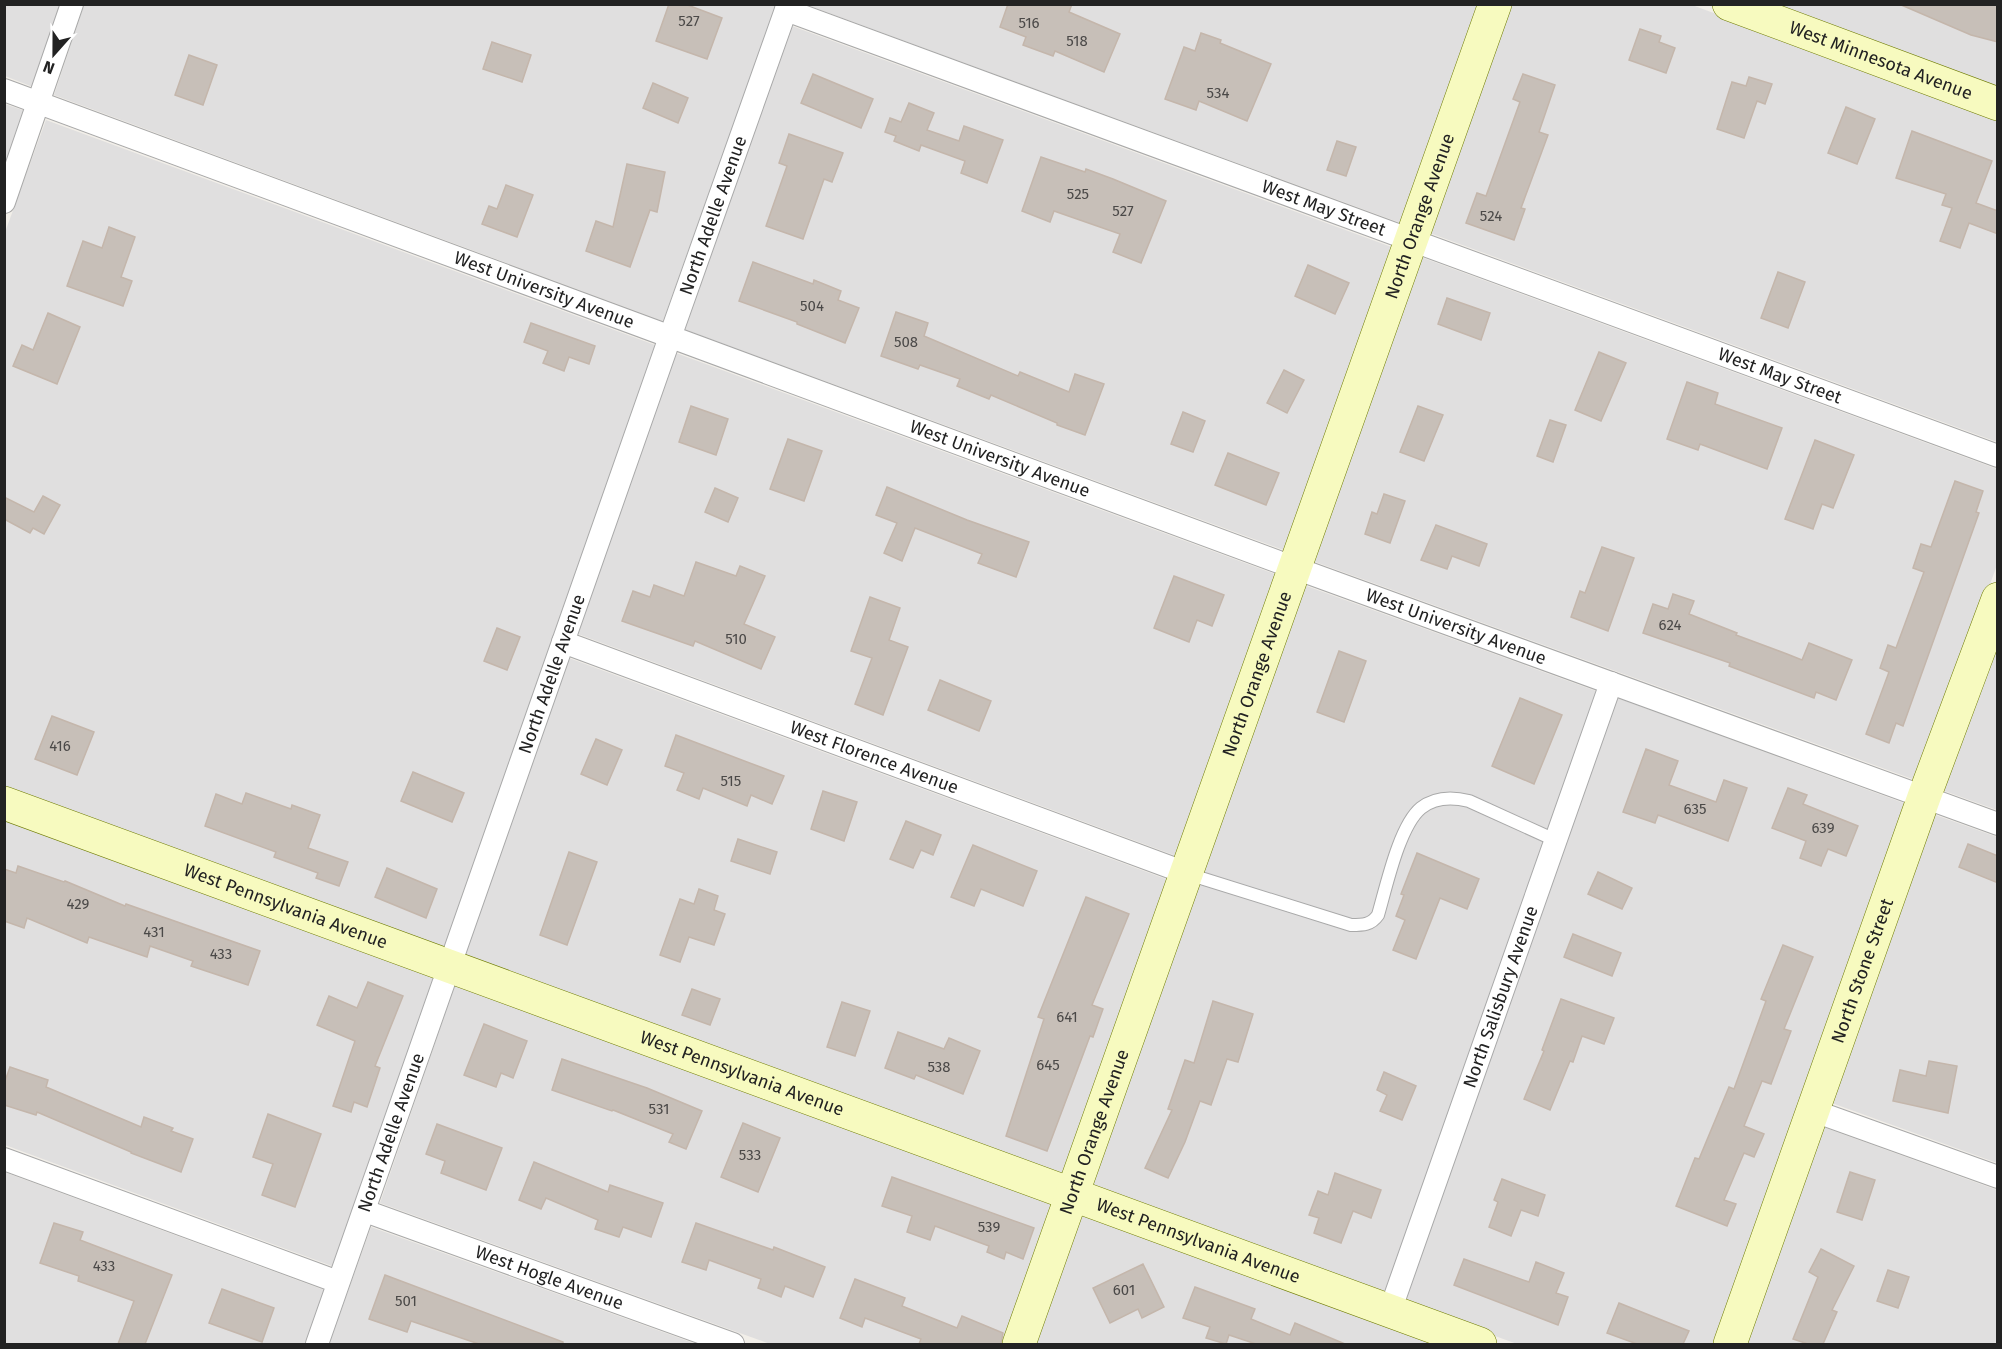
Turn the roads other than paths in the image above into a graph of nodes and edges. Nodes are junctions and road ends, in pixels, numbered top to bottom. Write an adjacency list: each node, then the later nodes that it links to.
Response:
1 (72, 4): 6 (street)
2 (1495, 4): 9 (street, North Orange Avenue)
3 (1729, 4): 7 (street, West Minnesota Avenue)
4 (787, 7): 9 (street, West May Street); 10 (street, North Adelle Avenue)
5 (4, 90): 6 (street, West University Avenue)
6 (40, 104): 8 (street); 10 (street, West University Avenue)
7 (1998, 104)
8 (4, 202)
9 (1412, 240): 11 (street, West May Street); 12 (street, North Orange Avenue)
10 (670, 337): 12 (street, West University Avenue); 14 (street, North Adelle Avenue)
11 (1998, 456)
12 (1295, 568): 15 (street, West University Avenue); 20 (street, North Orange Avenue)
13 (1998, 599): 16 (street, North Stone Street)
14 (563, 642): 20 (street, West Florence Avenue); 21 (street, North Adelle Avenue)
15 (1611, 682): 16 (street, West University Avenue); 19 (street, North Salisbury Avenue)
16 (1924, 797): 18 (street, West University Avenue); 22 (street, North Stone Street)
17 (4, 803): 21 (street, West Pennsylvania Avenue)
18 (1998, 824)
19 (1555, 840): 20 (lane); 28 (street, North Salisbury Avenue)
20 (1186, 873): 25 (street, North Orange Avenue)
21 (449, 966): 25 (street, West Pennsylvania Avenue); 26 (street, North Adelle Avenue)
22 (1814, 1111): 24 (street); 33 (street, North Stone Street)
23 (4, 1159): 27 (street)
24 (1998, 1177)
25 (1072, 1195): 28 (street, West Pennsylvania Avenue); 31 (street, North Orange Avenue)
26 (365, 1211): 27 (street, North Adelle Avenue); 30 (street, West Hogle Avenue)
27 (338, 1282): 29 (street, North Adelle Avenue)
28 (1390, 1311): 32 (street, West Pennsylvania Avenue)
29 (317, 1344)
30 (733, 1344)
31 (1018, 1344)
32 (1480, 1344)
33 (1730, 1344)

